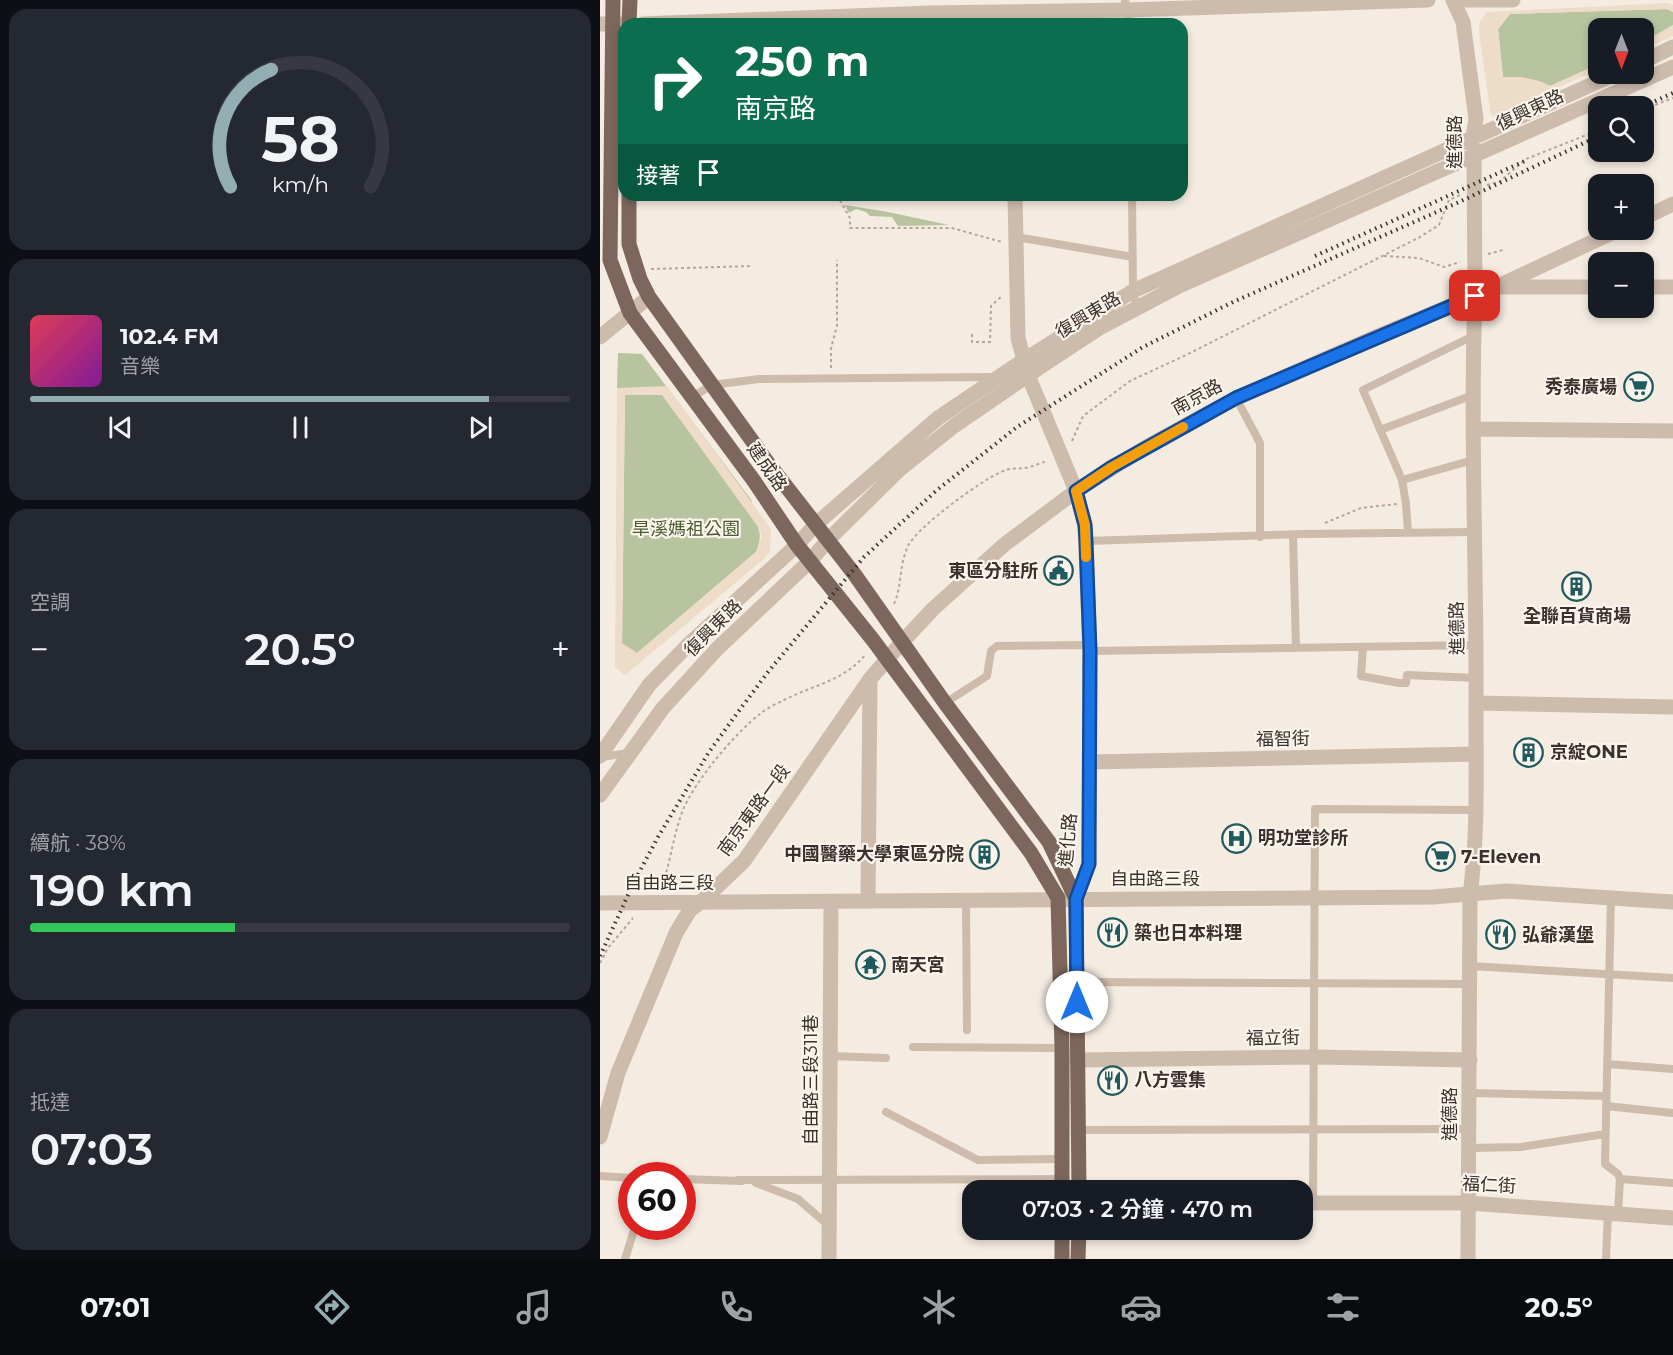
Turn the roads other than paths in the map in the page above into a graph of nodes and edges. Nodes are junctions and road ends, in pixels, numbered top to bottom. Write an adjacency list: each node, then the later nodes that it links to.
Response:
1 (613, 0): 13 (main road, 建成路)
2 (630, 0): 11 (main road)
3 (1428, 0): 7 (street)
4 (1453, 0): 18 (street, 進德路)
5 (1463, 0): 6 (street)
6 (1513, 0)
7 (1235, 3): 9 (street)
8 (929, 7): 10 (street); 12 (street)
9 (1128, 11): 10 (street)
10 (1012, 12)
11 (630, 18)
12 (895, 18)
13 (612, 24): 20 (main road, 建成路)
14 (1673, 47): 15 (street)
15 (1654, 56)
16 (1673, 67): 19 (street, 復興東路)
17 (1592, 84): 18 (street, 復興東路)
18 (1473, 137): 19 (street, 進德路); 33 (street, 復興東路)
19 (1475, 156): 34 (street, 進德路); 36 (street, 復興東路)
20 (605, 189): 37 (main road, 建成路)
21 (629, 201): 35 (main road, 建成路)
22 (1015, 201): 26 (street, 進化路)
23 (1132, 201): 28 (lane)
24 (1673, 204): 25 (street)
25 (1654, 213)
26 (1016, 237): 28 (lane); 40 (street, 進化路)
27 (1596, 240): 29 (street)
28 (1132, 257): 33 (lane)
29 (1496, 286): 30 (street, 南京路); 34 (street, 南京路)
30 (1588, 287)
31 (1654, 287): 32 (street)
32 (1673, 287)
33 (1133, 291): 36 (lane); 40 (street, 復興東路)
34 (1475, 296): 38 (street, 進德路); 45 (street, 南京路)
35 (649, 297): 37 (street); 42 (main road, 建成路)
36 (1137, 309): 40 (street, 復興東路)
37 (630, 313): 39 (street); 44 (main road, 建成路)
38 (1473, 336): 43 (street, 進德路); 47 (lane)
39 (600, 337)
40 (1026, 367): 41 (street, 復興東路); 51 (street, 進化路); 57 (street, 復興東路)
41 (999, 377): 42 (lane); 52 (street, 復興東路)
42 (712, 385): 44 (lane); 52 (main road, 建成路)
43 (1473, 395): 46 (street, 進德路); 47 (lane)
44 (693, 397): 59 (main road, 建成路)
45 (1236, 398): 51 (street, 南京路); 56 (lane)
46 (1473, 429): 48 (street); 49 (street, 進德路)
47 (1380, 430): 50 (lane)
48 (1673, 431)
49 (1473, 460): 50 (lane); 54 (street, 進德路)
50 (1402, 480): 53 (lane)
51 (1076, 491): 58 (street, 進化路); 61 (street, 南京路)
52 (816, 524): 57 (main road, 建成路); 59 (street, 復興東路)
53 (1408, 532): 54 (lane); 55 (lane)
54 (1474, 532): 62 (street, 進德路)
55 (1293, 535): 56 (lane); 65 (lane)
56 (1260, 537): 58 (lane)
57 (828, 540): 60 (street, 復興東路); 61 (main road, 建成路)
58 (1086, 541): 64 (street, 進化路)
59 (797, 545): 60 (main road, 建成路); 73 (street, 復興東路)
60 (810, 561): 66 (main road, 建成路); 71 (street, 復興東路)
61 (903, 641): 66 (street, 南京路); 68 (main road, 建成路)
62 (1477, 645): 63 (lane); 67 (street, 進德路)
63 (1363, 647): 65 (lane); 67 (lane)
64 (1090, 648): 65 (lane); 68 (lane); 74 (street, 進化路)
65 (1296, 648)
66 (878, 670): 79 (main road, 建成路); 82 (street); 84 (street, 南京東路一段)
67 (1477, 678): 69 (street, 進德路)
68 (945, 703): 81 (main road, 建成路)
69 (1476, 703): 70 (street); 72 (street, 進德路)
70 (1673, 707)
71 (629, 753): 73 (lane); 75 (street, 復興東路)
72 (1476, 754): 74 (street, 福智街); 76 (street, 進德路)
73 (600, 756)
74 (1091, 762): 81 (street, 進化路)
75 (600, 795)
76 (1476, 810): 77 (street, 進德路); 78 (lane)
77 (1470, 895): 78 (street, 自由路三段); 80 (street, 自由路三段); 88 (street, 進德路)
78 (1315, 897): 81 (street, 自由路三段); 92 (lane)
79 (1058, 898): 81 (street, 自由路三段); 83 (street, 自由路三段); 96 (main road)
80 (1611, 898): 86 (street, 自由路三段); 89 (lane)
81 (1076, 899): 91 (main road, 進化路)
82 (868, 901): 83 (street, 自由路三段); 85 (street, 自由路三段)
83 (966, 901): 94 (lane)
84 (701, 902): 85 (street, 自由路三段); 87 (street, 自由路三段); 113 (street, 南京東路一段)
85 (831, 902): 97 (street, 自由路三段311巷)
86 (1673, 902)
87 (600, 903)
88 (1470, 966): 89 (lane); 93 (street, 進德路)
89 (1609, 974): 90 (lane); 102 (lane)
90 (1673, 978)
91 (1077, 982): 92 (lane); 100 (main road, 進化路)
92 (1315, 984): 93 (lane); 98 (lane)
93 (1470, 984): 101 (street, 進德路)
94 (967, 1030)
95 (913, 1047): 96 (lane)
96 (1062, 1048): 115 (main road)
97 (831, 1056): 99 (lane); 119 (street, 自由路三段311巷)
98 (1315, 1057): 100 (street, 福立街); 101 (street, 福立街); 109 (lane)
99 (886, 1058)
100 (1077, 1060): 111 (main road, 進化路)
101 (1470, 1060): 104 (street, 進德路)
102 (1607, 1064): 103 (lane); 105 (lane)
103 (1673, 1070)
104 (1470, 1093): 105 (lane); 110 (street, 進德路)
105 (1606, 1096): 106 (lane)
106 (1606, 1106): 108 (lane); 112 (lane)
107 (886, 1112): 115 (lane)
108 (1673, 1113)
109 (1315, 1129): 110 (lane); 111 (lane); 124 (lane)
110 (1469, 1129): 114 (street, 進德路)
111 (1078, 1130): 123 (main road, 進化路)
112 (1605, 1134): 114 (lane); 120 (lane)
113 (600, 1137)
114 (1469, 1148): 128 (street, 進德路)
115 (1062, 1159): 122 (main road)
116 (600, 1176): 117 (lane)
117 (618, 1177)
118 (696, 1179): 121 (lane)
119 (829, 1179): 121 (lane); 125 (lane); 131 (street, 自由路三段311巷)
120 (1620, 1179): 126 (lane); 129 (lane)
121 (738, 1180): 131 (lane)
122 (1062, 1180)
123 (1079, 1180)
124 (1310, 1180)
125 (962, 1182)
126 (1673, 1183)
127 (1313, 1203): 128 (street, 福仁街)
128 (1469, 1203): 129 (street, 福仁街); 139 (street, 進德路)
129 (1613, 1212): 130 (street, 福仁街); 140 (lane)
130 (1673, 1218)
131 (829, 1226): 136 (street, 自由路三段311巷)
132 (630, 1240): 135 (lane)
133 (1062, 1240): 137 (main road)
134 (1079, 1240): 138 (main road)
135 (625, 1259)
136 (829, 1259)
137 (1062, 1259)
138 (1078, 1259)
139 (1468, 1259)
140 (1606, 1259)

